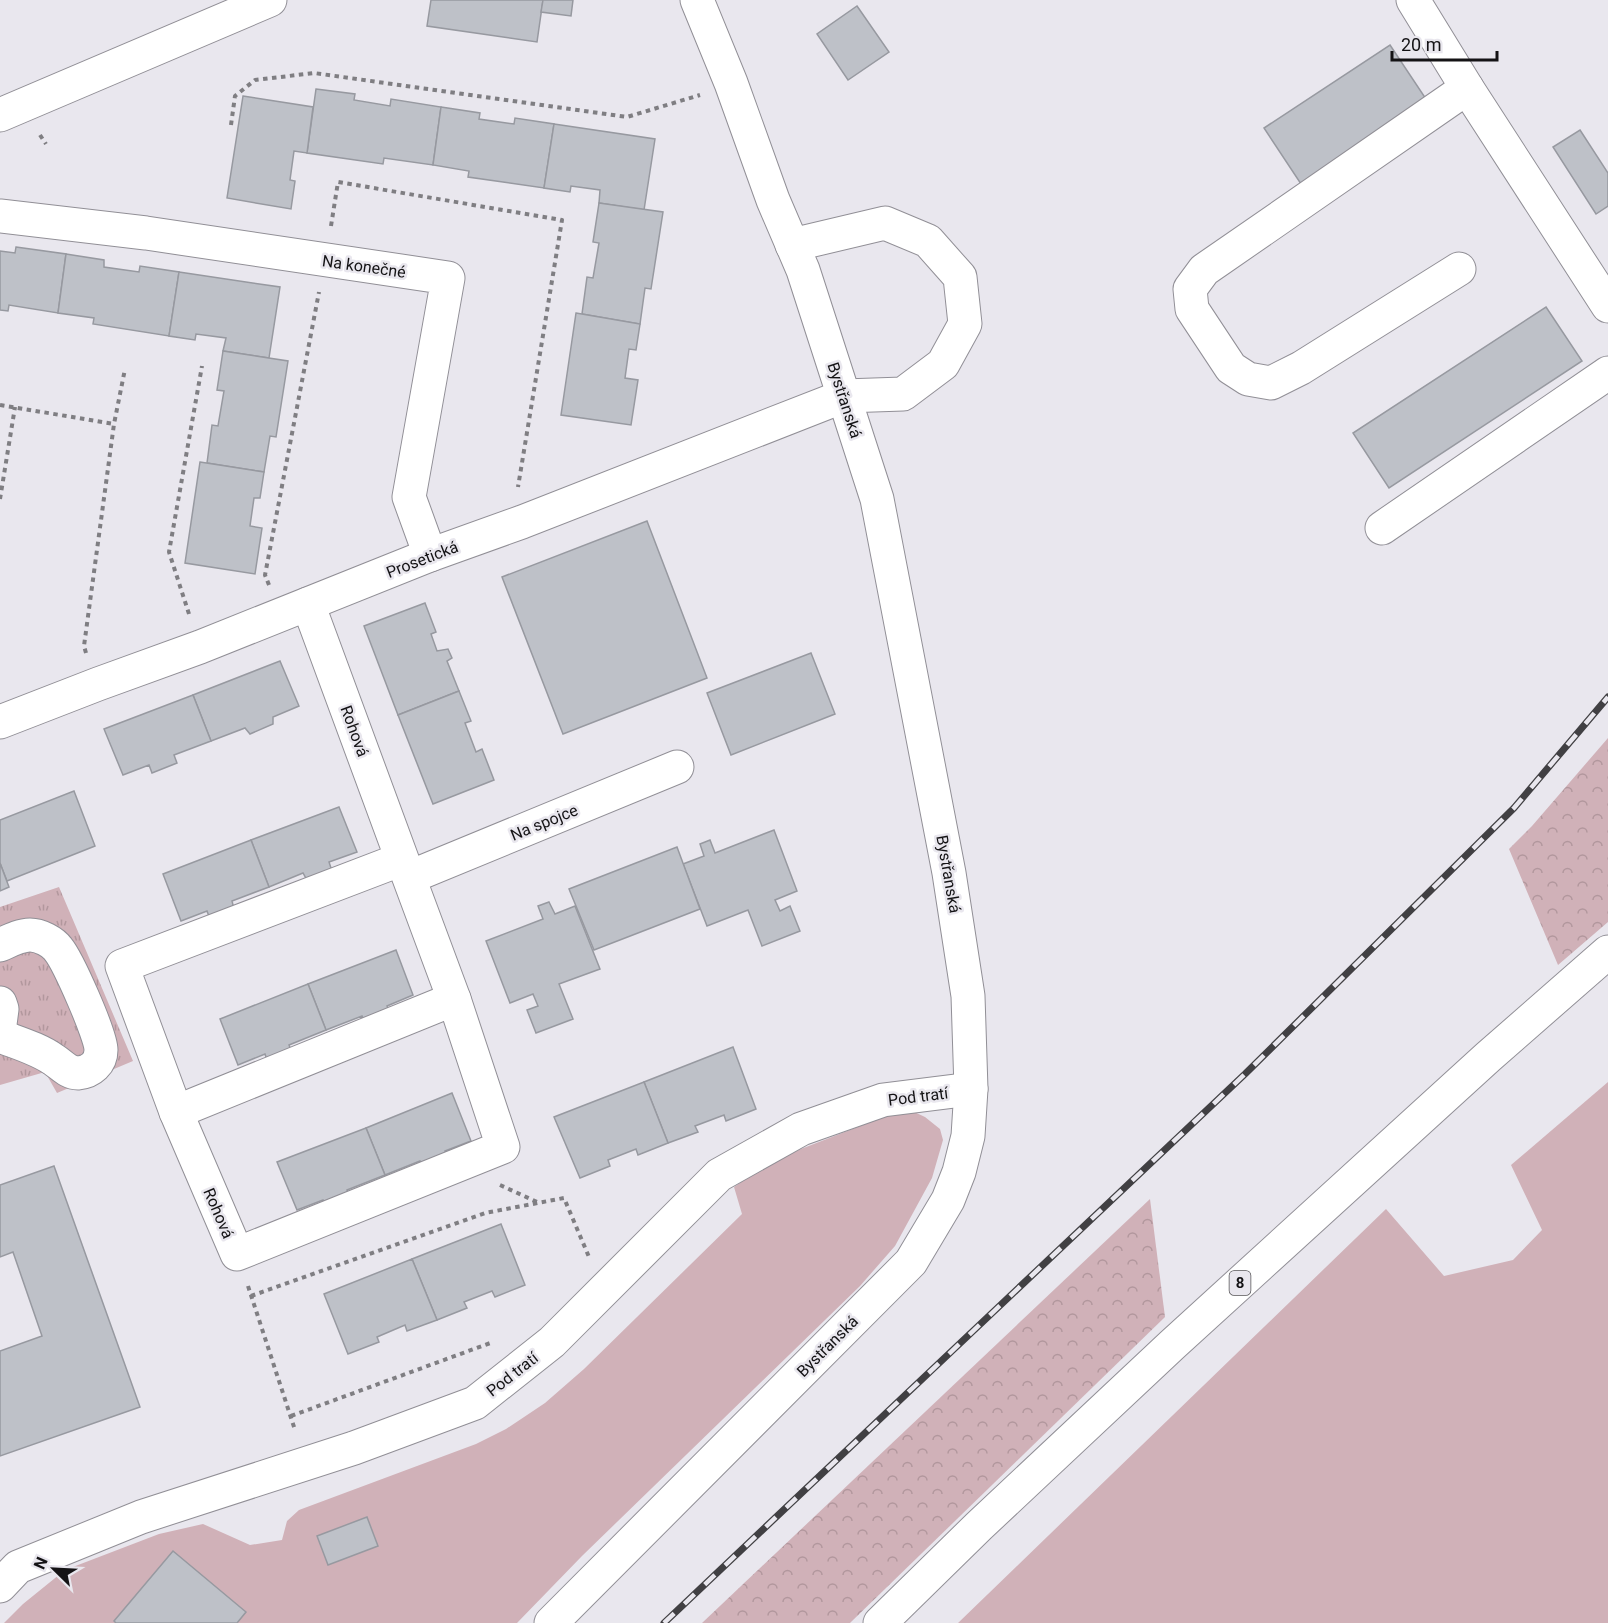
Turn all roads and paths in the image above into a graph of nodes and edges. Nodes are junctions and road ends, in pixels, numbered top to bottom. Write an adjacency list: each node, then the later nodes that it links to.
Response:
1 (270, 0): 6 (street)
2 (1413, 0): 5 (street)
3 (702, 2): 4 (street, Bystřanská)
4 (731, 83): 7 (path); 9 (street, Bystřanská)
5 (1467, 88): 10 (street); 11 (street)
6 (0, 115)
7 (231, 125)
8 (0, 216): 21 (street, Na konečné)
9 (792, 245): 15 (street, Bystřanská); 15 (street)
10 (1459, 269)
11 (1608, 306)
12 (202, 366): 23 (path)
13 (125, 369): 18 (path)
14 (1608, 373): 20 (street)
15 (844, 396): 21 (street, Prosetická); 34 (street, Bystřanská)
16 (0, 405): 17 (path)
17 (15, 407): 18 (path); 19 (path)
18 (114, 424): 24 (path)
19 (0, 499)
20 (1382, 528)
21 (430, 555): 22 (street, Prosetická)
22 (308, 604): 23 (street, Prosetická); 27 (street, Rohová)
23 (200, 647): 24 (street, Prosetická)
24 (98, 684): 25 (street, Prosetická)
25 (0, 722)
26 (677, 767): 27 (street, Na spojce)
27 (406, 868): 30 (street, Rohová); 35 (street, Rohová)
28 (0, 945): 33 (street)
29 (1608, 952): 44 (street, 8)
30 (454, 999): 35 (street); 36 (street, Rohová)
31 (0, 1003): 32 (street)
32 (0, 1024)
33 (0, 1036)
34 (972, 1089): 41 (street, Pod tratí); 43 (street, Bystřanská)
35 (176, 1112): 36 (street, Rohová)
36 (237, 1254): 38 (path)
37 (593, 1267): 38 (path)
38 (251, 1296): 40 (path)
39 (504, 1339): 40 (path)
40 (291, 1416): 41 (path)
41 (304, 1464): 42 (street, Pod tratí)
42 (0, 1586)
43 (551, 1623)
44 (880, 1623)

